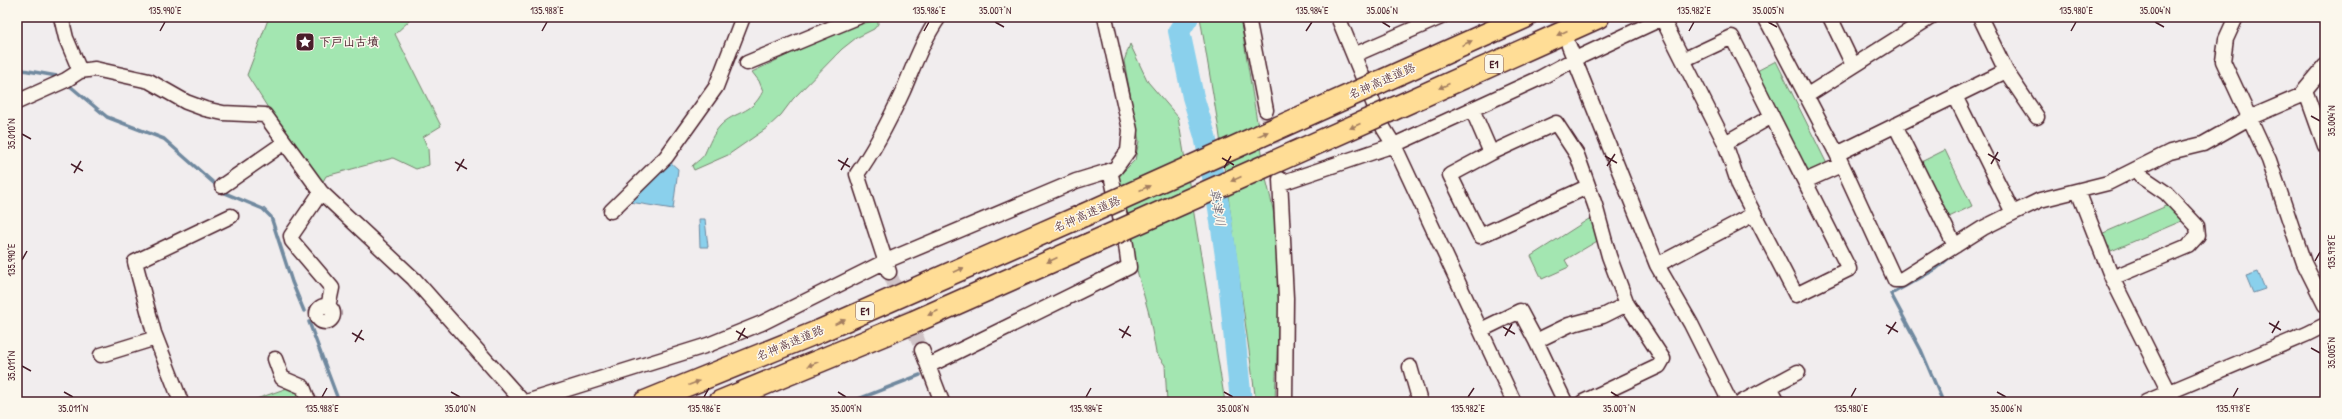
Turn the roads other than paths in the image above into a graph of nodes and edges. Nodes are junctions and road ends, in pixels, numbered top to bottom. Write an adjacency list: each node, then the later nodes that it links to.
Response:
1 (61, 17): 24 (street)
2 (743, 17): 49 (street)
3 (858, 17): 21 (street)
4 (939, 17): 55 (street)
5 (1105, 17): 42 (street)
6 (1248, 17): 31 (street)
7 (1338, 17): 18 (street)
8 (1441, 17): 18 (street)
9 (1525, 17): 76 (highway, 名神高速道路 / E1, one-way to 9, bridge)
10 (1598, 17): 77 (highway, E1, one-way to 77, bridge)
11 (1766, 17): 27 (street)
12 (1830, 17): 22 (street)
13 (1931, 17): 22 (street)
14 (1980, 17): 25 (street)
15 (2236, 17): 34 (street)
16 (1663, 18): 19 (street); 20 (street)
17 (1569, 46): 19 (street)
18 (1354, 55): 38 (street)
19 (1575, 59): 30 (street); 54 (street)
20 (1683, 60): 32 (street); 37 (street)
21 (747, 64)
22 (1853, 65): 27 (street)
23 (2325, 66): 26 (street)
24 (80, 71): 29 (street); 36 (street)
25 (2006, 71): 28 (street); 33 (street)
26 (2305, 90): 34 (street); 39 (street)
27 (1806, 96): 41 (street)
28 (1955, 96): 35 (street); 50 (street)
29 (17, 102)
30 (1472, 109): 38 (street); 40 (street)
31 (1266, 110)
32 (1772, 116): 37 (street); 44 (street)
33 (2037, 117)
34 (2249, 118): 43 (street); 58 (street)
35 (1895, 126): 41 (street); 53 (street)
36 (284, 143): 45 (street); 48 (street)
37 (1725, 143): 51 (street)
38 (1394, 145): 61 (street); 79 (street)
39 (2325, 146)
40 (1491, 153): 46 (street); 46 (street)
41 (1839, 159): 44 (street); 53 (street)
42 (1110, 170): 55 (street); 67 (street)
43 (2137, 170): 47 (street); 56 (street)
44 (1805, 181): 51 (street)
45 (222, 186)
46 (1587, 187): 57 (street)
47 (2078, 191): 50 (street); 56 (street)
48 (321, 192): 59 (street); 74 (street)
49 (611, 211)
50 (2013, 213): 53 (street)
51 (1754, 214): 54 (street)
52 (231, 216): 62 (street)
53 (1955, 246)
54 (1657, 265): 84 (street)
55 (887, 267): 75 (street)
56 (2112, 278): 71 (street)
57 (1628, 304): 63 (street); 83 (street)
58 (2325, 305)
59 (328, 307)
60 (2325, 325): 71 (street)
61 (1481, 330): 63 (street); 81 (street)
62 (156, 338): 65 (street); 72 (street)
63 (1536, 341): 82 (street)
64 (922, 350): 67 (street)
65 (101, 356)
66 (275, 358): 73 (street)
67 (928, 366): 78 (street)
68 (1410, 367): 80 (street)
69 (1798, 372): 70 (street)
70 (1770, 387): 85 (street); 86 (street)
71 (2171, 396): 87 (street)
72 (181, 402)
73 (309, 402)
74 (523, 402)
75 (526, 402)
76 (645, 402)
77 (720, 402)
78 (942, 402)
79 (1285, 402)
80 (1420, 402)
81 (1514, 402)
82 (1565, 402)
83 (1583, 402)
84 (1730, 402)
85 (1742, 402)
86 (1778, 402)
87 (2146, 402)

